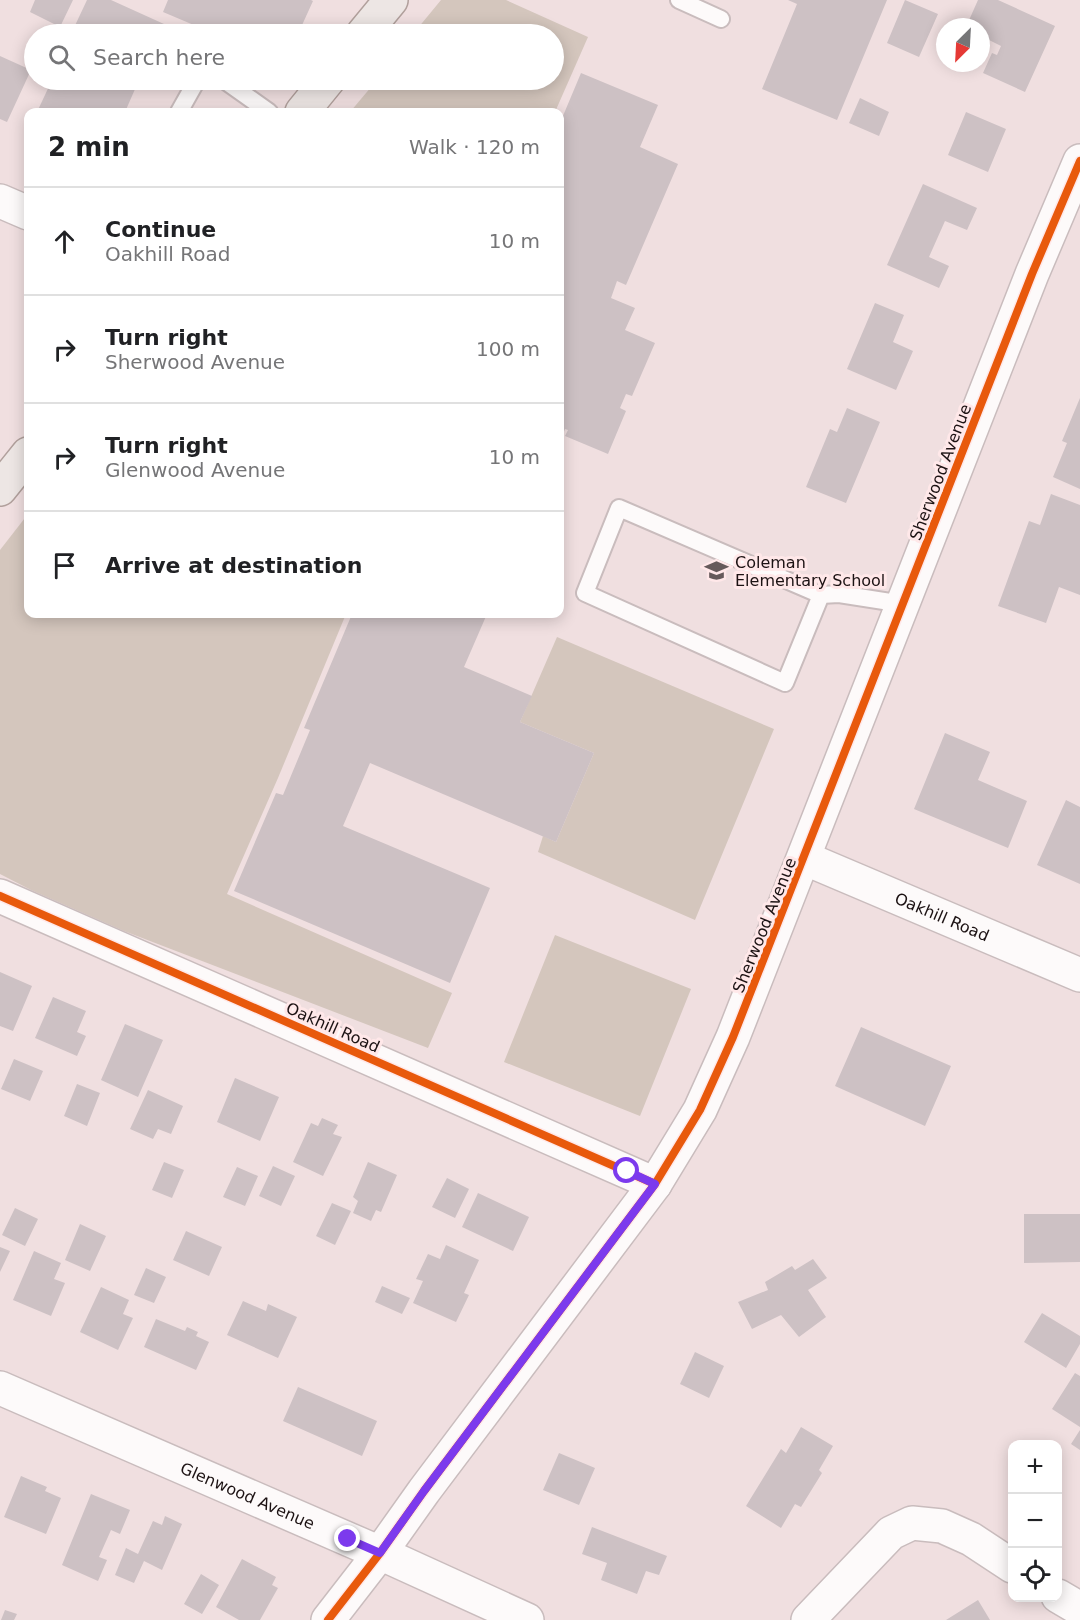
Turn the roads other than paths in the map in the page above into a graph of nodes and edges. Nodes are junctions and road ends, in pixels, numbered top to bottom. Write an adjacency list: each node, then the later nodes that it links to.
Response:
1 (391, 0): 4 (main road)
2 (679, 0): 3 (lane)
3 (721, 19)
4 (371, 24)
5 (191, 90): 8 (lane)
6 (238, 90): 9 (lane)
7 (320, 90): 10 (main road)
8 (181, 108)
9 (263, 108)
10 (305, 108)
11 (1080, 161): 17 (street, Sherwood Avenue)
12 (0, 201): 13 (street)
13 (24, 211)
14 (24, 459): 15 (main road)
15 (0, 489)
16 (821, 595): 16 (lane); 17 (lane)
17 (903, 604): 18 (street, Sherwood Avenue)
18 (804, 858): 20 (street, Oakhill Road); 21 (street, Sherwood Avenue)
19 (0, 896): 21 (street, Oakhill Road)
20 (1080, 975)
21 (655, 1184): 23 (street, Sherwood Avenue)
22 (0, 1388): 23 (street, Glenwood Avenue)
23 (380, 1553): 27 (street, Sherwood Avenue); 28 (street, Glenwood Avenue)
24 (1008, 1563): 29 (street)
25 (1062, 1598): 26 (street)
26 (1080, 1609)
27 (328, 1620)
28 (527, 1620)
29 (808, 1620)

